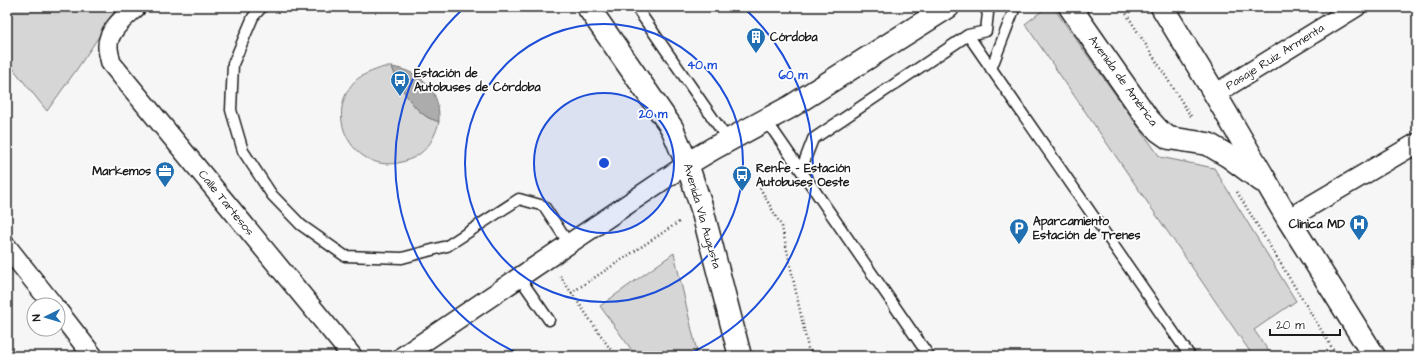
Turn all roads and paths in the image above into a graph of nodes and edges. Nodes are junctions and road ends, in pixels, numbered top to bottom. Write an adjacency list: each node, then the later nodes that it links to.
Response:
1 (136, 7): 33 (street, Calle Tartesos)
2 (262, 7): 23 (lane)
3 (588, 7): 17 (main road, Avenida Vía Augusta)
4 (636, 7): 15 (lane)
5 (948, 7): 14 (main road)
6 (984, 7): 11 (lane)
7 (1014, 7): 12 (lane)
8 (1070, 7): 19 (main road, Avenida de América)
9 (1162, 7): 13 (main road, Avenida de América)
10 (1356, 7): 13 (street, Pasaje Ruiz Armenta)
11 (968, 35): 12 (lane); 18 (lane)
12 (991, 69): 38 (lane)
13 (1215, 94): 19 (main road, Avenida de América)
14 (766, 120): 15 (main road); 18 (lane)
15 (728, 140): 17 (main road)
16 (1417, 143): 21 (street)
17 (687, 164): 23 (street); 35 (main road, Avenida Vía Augusta)
18 (801, 170): 37 (lane)
19 (1268, 185): 21 (main road, Avenida de América)
20 (760, 188): 36 (path)
21 (1288, 219): 39 (main road, Avenida de América)
22 (679, 222): 27 (path)
23 (569, 244): 25 (street)
24 (7, 247): 28 (street)
25 (547, 258): 26 (street); 27 (path)
26 (519, 277): 29 (lane); 31 (street)
27 (571, 293): 34 (path)
28 (47, 297)
29 (549, 320)
30 (66, 322): 32 (street)
31 (410, 354)
32 (93, 356)
33 (352, 356)
34 (615, 356)
35 (740, 356)
36 (813, 356)
37 (929, 356)
38 (1190, 356)
39 (1374, 356)

